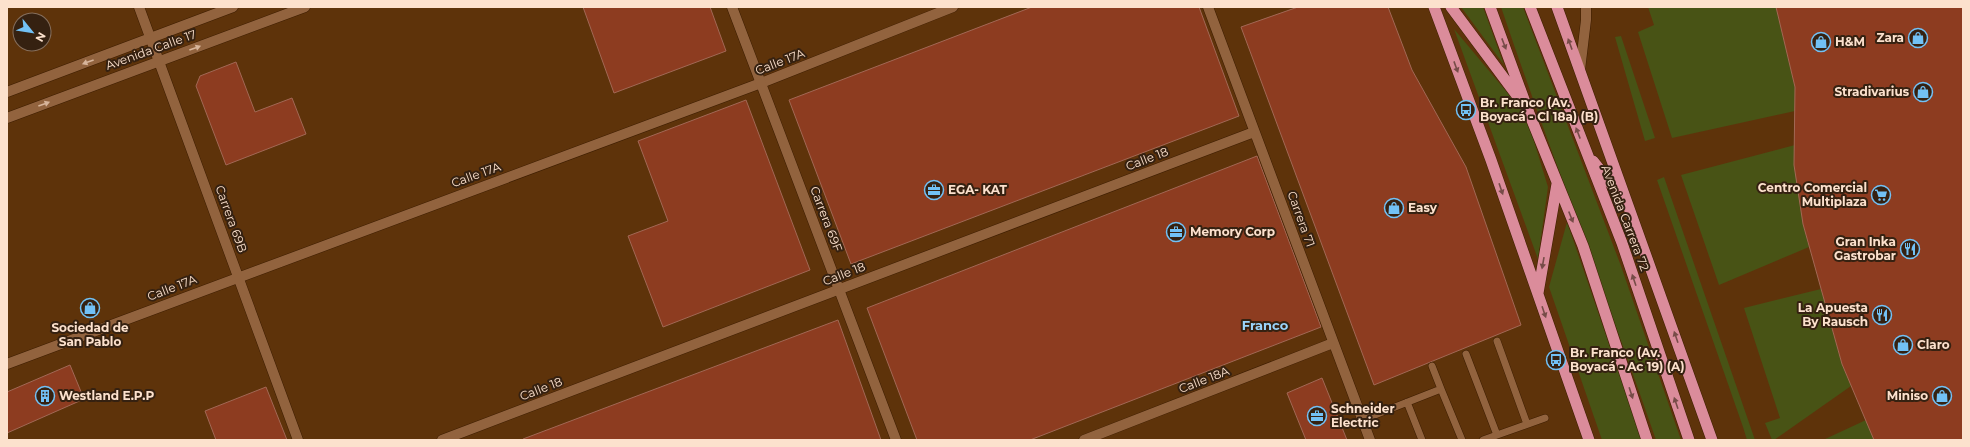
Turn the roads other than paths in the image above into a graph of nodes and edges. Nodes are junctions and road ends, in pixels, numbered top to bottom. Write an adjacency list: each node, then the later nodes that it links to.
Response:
1 (139, 7): 13 (street, Carrera 69B)
2 (233, 7): 13 (street, Avenida Calle 17)
3 (305, 7): 14 (street, Avenida Calle 17, one-way to 3)
4 (732, 7): 16 (street, Carrera 69F)
5 (954, 7): 16 (street, Calle 17A)
6 (1208, 7): 20 (street, Carrera 71)
7 (1434, 7): 26 (highway, one-way to 26)
8 (1451, 7): 18 (highway)
9 (1490, 7): 18 (highway, one-way to 18)
10 (1530, 7): 21 (highway, Avenida Carrera 72, one-way to 10)
11 (1557, 7): 15 (highway, Avenida Carrera 72, one-way to 11)
12 (1586, 7): 15 (street)
13 (150, 39): 14 (street, Carrera 69B); 17 (street, Avenida Calle 17, one-way to 17)
14 (159, 61): 19 (street, Avenida Calle 17, one-way to 14); 24 (street, Carrera 69B)
15 (1580, 70): 23 (highway, Avenida Carrera 72)
16 (761, 83): 24 (street, Calle 17A); 25 (street, Carrera 69F)
17 (7, 92)
18 (1530, 113): 22 (highway)
19 (7, 118)
20 (1254, 132): 25 (street, Calle 18); 28 (street, Carrera 71)
21 (1585, 152): 23 (highway); 48 (highway, Avenida Carrera 72, one-way to 21)
22 (1558, 183): 26 (highway, one-way to 26); 47 (highway, one-way to 47)
23 (1628, 206): 49 (highway, Avenida Carrera 72, one-way to 23)
24 (238, 277): 30 (street, Calle 17A); 38 (street, Carrera 69B)
25 (839, 290): 39 (street, Calle 18); 40 (street, Carrera 69F)
26 (1537, 294): 46 (highway, one-way to 46)
27 (1497, 342): 36 (lane)
28 (1333, 343): 35 (street, Carrera 71); 41 (street, Calle 18A)
29 (1466, 354): 37 (lane)
30 (7, 364)
31 (1432, 366): 32 (lane)
32 (1441, 389): 33 (lane); 44 (lane)
33 (1406, 402): 35 (lane); 43 (lane)
34 (1545, 418): 36 (lane)
35 (1362, 420): 42 (street, Carrera 71)
36 (1527, 424): 37 (lane)
37 (1497, 435): 45 (lane)
38 (298, 440)
39 (442, 440)
40 (896, 440)
41 (1084, 440)
42 (1370, 440)
43 (1422, 440)
44 (1462, 440)
45 (1483, 440)
46 (1588, 440)
47 (1647, 440)
48 (1689, 440)
49 (1712, 440)

